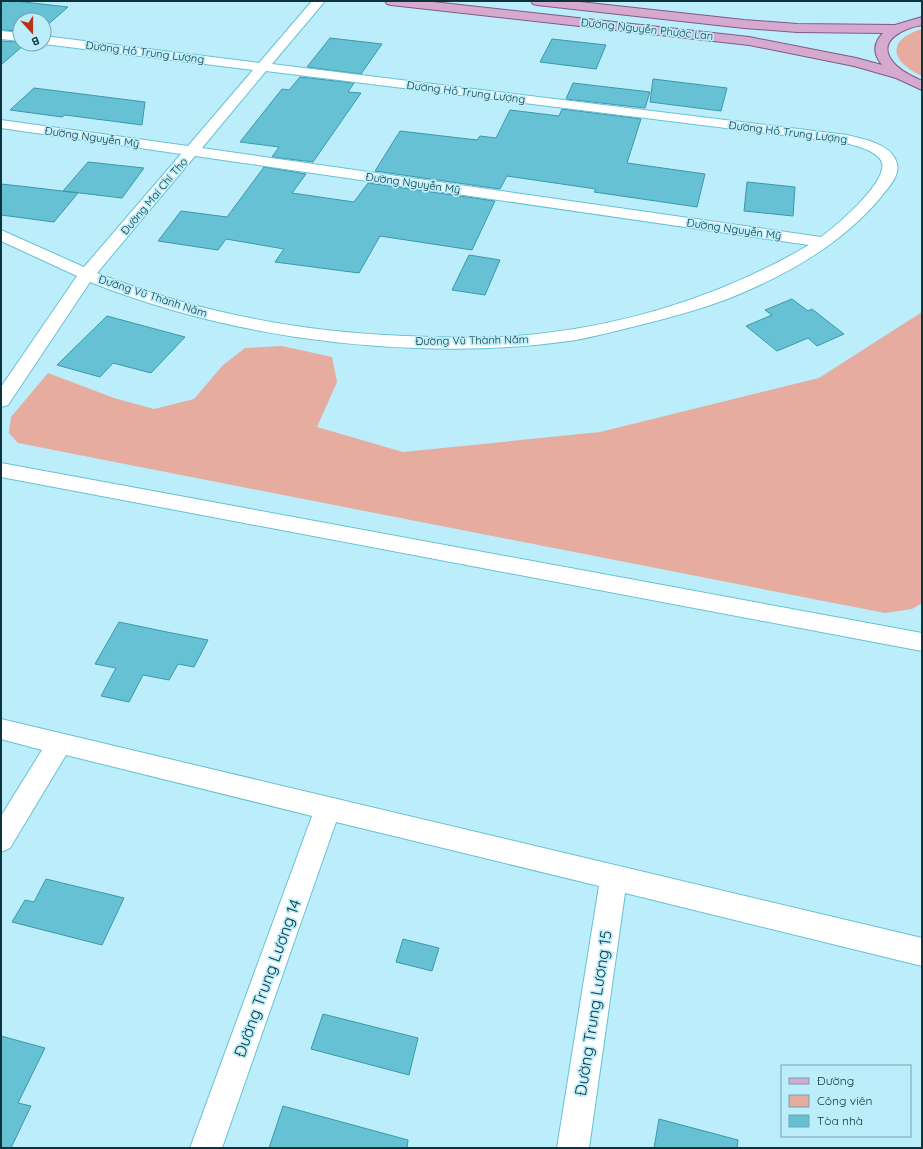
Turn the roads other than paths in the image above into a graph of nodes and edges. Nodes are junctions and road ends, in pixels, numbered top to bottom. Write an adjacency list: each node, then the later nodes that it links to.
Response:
1 (319, 1): 9 (street, Đường Mai Chí Thọ)
2 (391, 1): 10 (main road, Đường Nguyễn Phước Lan)
3 (537, 1): 5 (main road, Đường Nguyễn Phước Lan)
4 (922, 21): 5 (main road)
5 (895, 29): 10 (main road)
6 (1, 35): 7 (street)
7 (12, 36)
8 (52, 41): 9 (street, Đường Hồ Trung Lượng)
9 (263, 67): 13 (street, Đường Mai Chí Thọ); 14 (street, Đường Hồ Trung Lượng)
10 (901, 75): 11 (main road)
11 (922, 86)
12 (1, 124): 13 (street, Đường Nguyễn Mỹ)
13 (192, 151): 16 (street, Đường Nguyễn Mỹ); 17 (street, Đường Mai Chí Thọ)
14 (886, 154): 16 (street, Đường Vũ Thành Năm)
15 (1, 235): 17 (street, Đường Vũ Thành Năm)
16 (825, 242): 17 (street, Đường Vũ Thành Năm)
17 (86, 275): 18 (street, Đường Mai Chí Thọ)
18 (1, 400)
19 (1, 470): 20 (street)
20 (922, 642)
21 (1, 730): 22 (street)
22 (59, 744): 23 (street); 24 (street)
23 (328, 809): 25 (street); 27 (street, Đường Trung Lương 14)
24 (1, 840)
25 (614, 878): 26 (street); 28 (street, Đường Trung Lương 15)
26 (922, 952)
27 (206, 1148)
28 (573, 1148)

